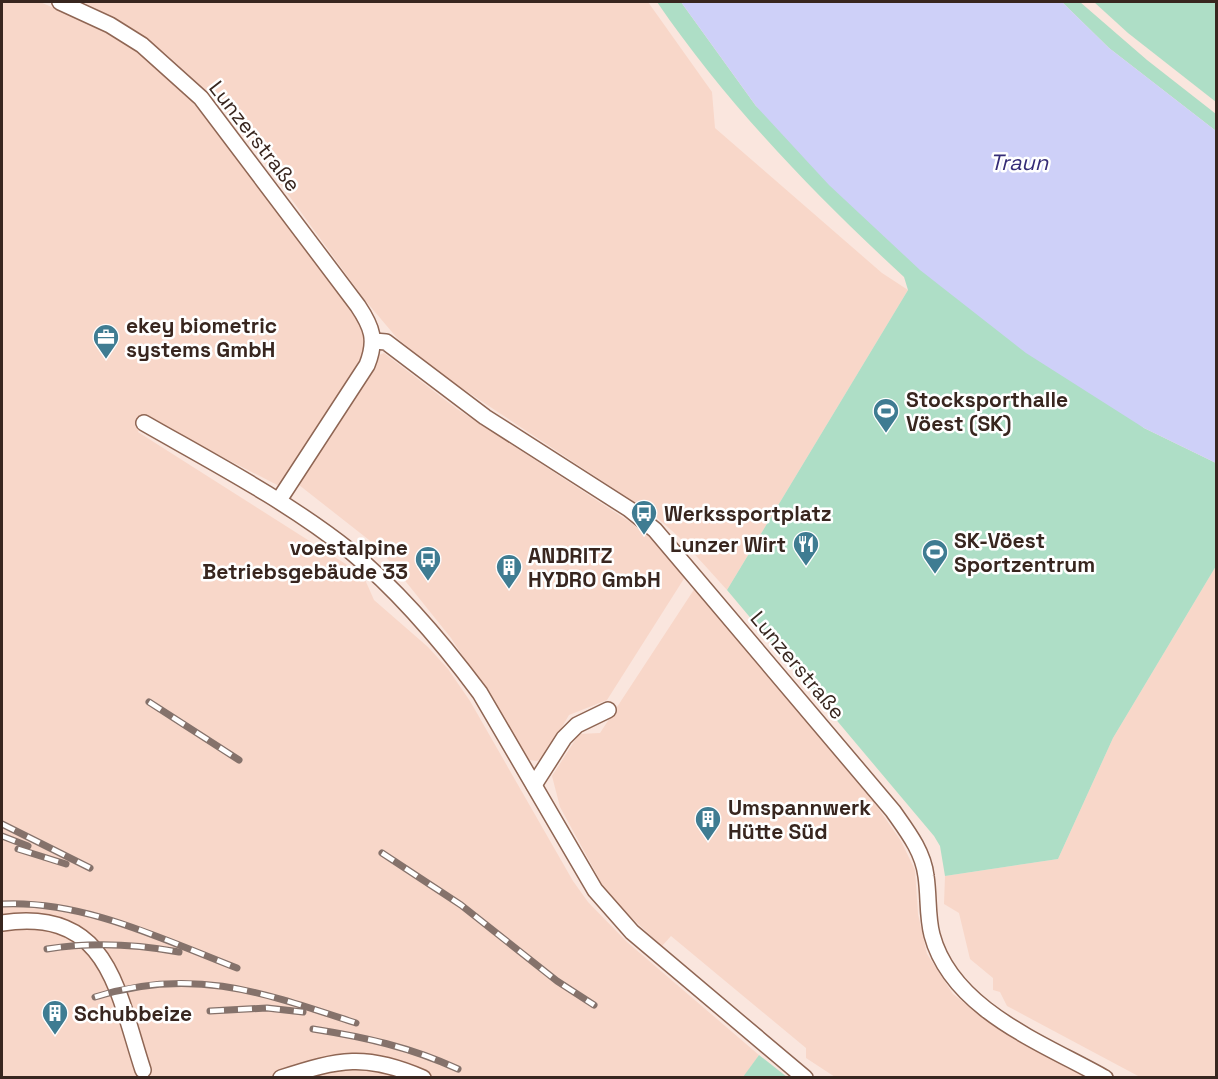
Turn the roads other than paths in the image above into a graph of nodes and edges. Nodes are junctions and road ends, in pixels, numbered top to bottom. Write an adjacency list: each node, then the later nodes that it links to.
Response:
1 (60, 2): 2 (street, Lunzerstraße)
2 (374, 341): 4 (street); 12 (street, Lunzerstraße)
3 (144, 423): 4 (street)
4 (279, 500): 6 (street)
5 (608, 711): 6 (street)
6 (534, 785): 11 (street)
7 (2, 923): 8 (street)
8 (144, 1075)
9 (281, 1077): 10 (street)
10 (423, 1077)
11 (806, 1077)
12 (1105, 1077)

